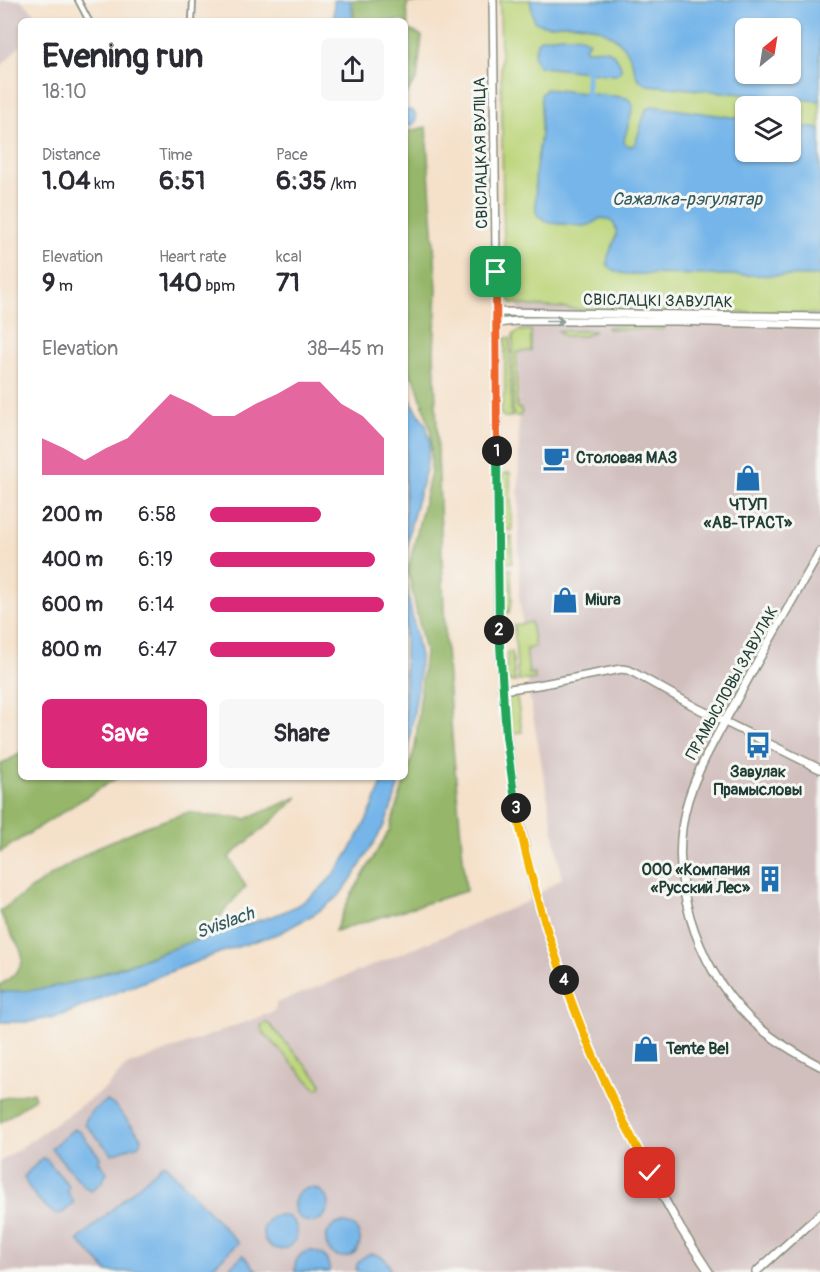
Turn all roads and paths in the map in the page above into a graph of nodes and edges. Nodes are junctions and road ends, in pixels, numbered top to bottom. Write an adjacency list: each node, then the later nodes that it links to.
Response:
1 (78, 0): 4 (street)
2 (193, 0): 5 (street)
3 (493, 0): 6 (street, СВІСЛАЦКАЯ ВУЛІЦА)
4 (87, 18)
5 (192, 18)
6 (496, 312): 7 (street, СВІСЛАЦКІ ЗАВУЛАК); 8 (street, СВІСЛАЦКАЯ ВУЛІЦА)
7 (820, 317)
8 (497, 323): 9 (street, СВІСЛАЦКІ ЗАВУЛАК, one-way to 9); 11 (street, СВІСЛАЦКАЯ ВУЛІЦА)
9 (820, 325)
10 (820, 552): 12 (street, ПРАМЫСЛОВЫ ЗАВУЛАК)
11 (502, 690): 12 (street); 16 (street, СВІСЛАЦКАЯ ВУЛІЦА)
12 (724, 721): 13 (street); 14 (street, ПРАМЫСЛОВЫ ЗАВУЛАК)
13 (820, 769)
14 (820, 1066)
15 (820, 1214): 17 (street)
16 (708, 1272)
17 (756, 1272)

